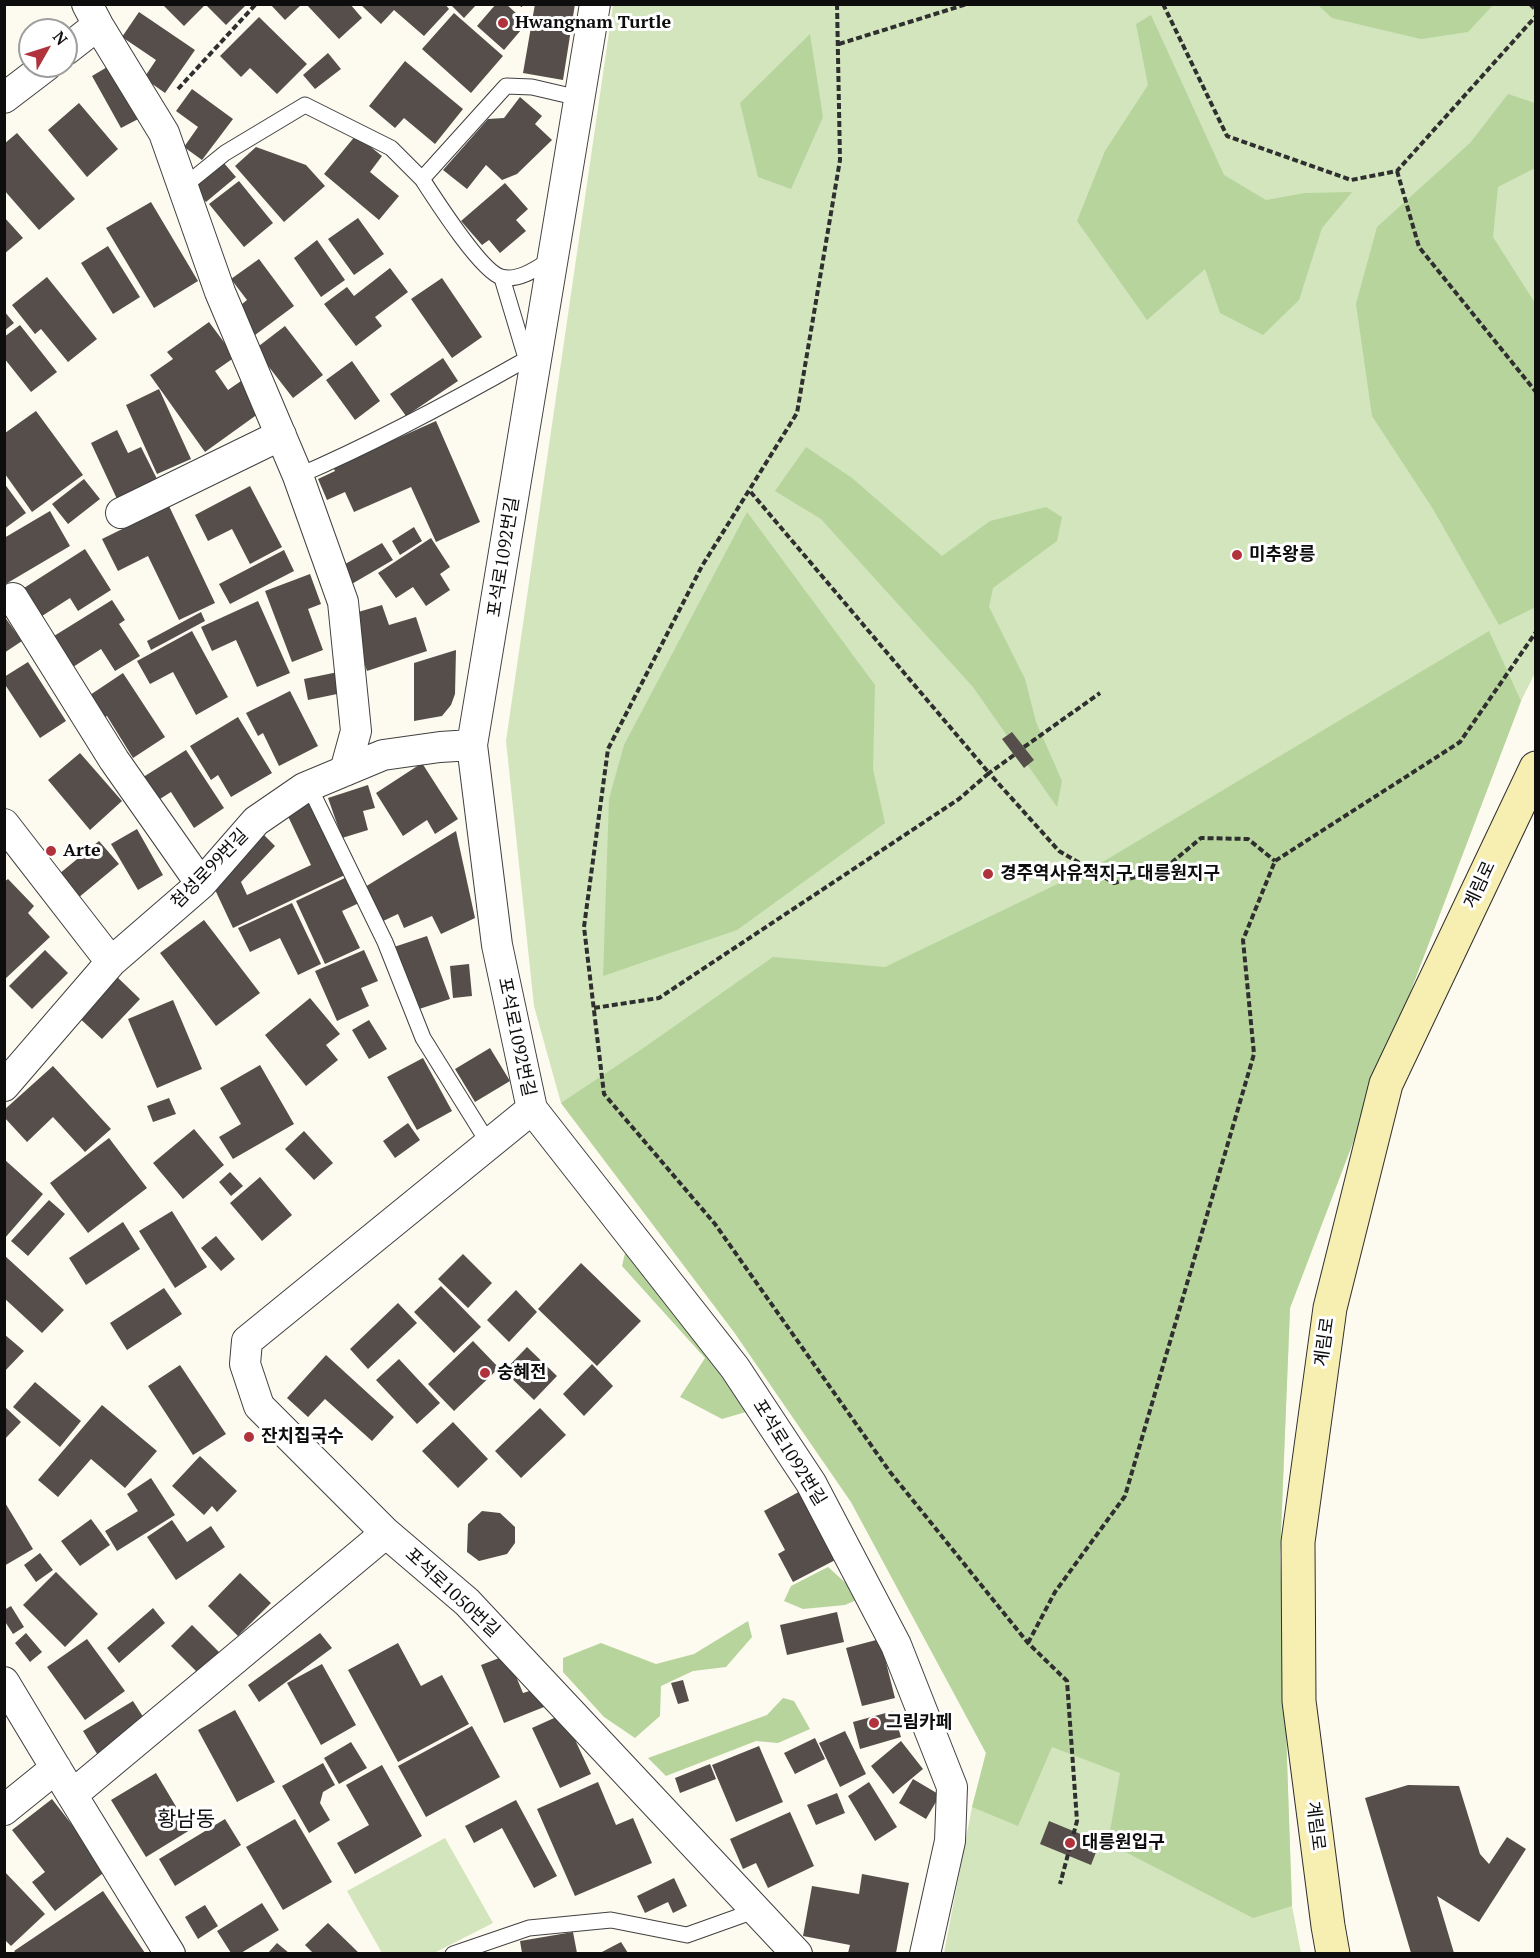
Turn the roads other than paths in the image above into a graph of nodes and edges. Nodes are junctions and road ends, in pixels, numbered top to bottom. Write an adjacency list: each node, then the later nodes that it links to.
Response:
1 (595, 4): 6 (street, 포석로1092번길)
2 (92, 15): 3 (street); 8 (street)
3 (78, 34)
4 (30, 78): 5 (street)
5 (4, 98)
6 (579, 98): 7 (lane); 9 (street, 포석로1092번길)
7 (422, 179): 8 (lane); 10 (lane)
8 (183, 187): 12 (street)
9 (553, 258): 10 (lane); 11 (street, 포석로1092번길)
10 (502, 278): 11 (lane)
11 (529, 370): 13 (lane); 16 (street, 포석로1092번길)
12 (281, 435): 13 (street); 14 (street)
13 (298, 476): 18 (street)
14 (121, 513)
15 (14, 598): 21 (street)
16 (472, 745): 18 (street, 첨성로99번길); 24 (street, 포석로1092번길)
17 (1536, 768): 36 (street, 계림로)
18 (345, 771): 19 (street, 첨성로99번길)
19 (309, 786): 21 (street, 첨성로99번길); 25 (lane)
20 (4, 825): 22 (street)
21 (201, 884): 22 (street, 첨성로99번길)
22 (111, 962): 23 (street, 첨성로99번길)
23 (4, 1086)
24 (532, 1109): 25 (street, 포석로1050번길); 35 (street, 포석로1092번길)
25 (489, 1144): 26 (street, 포석로1050번길)
26 (386, 1533): 29 (street); 31 (street, 포석로1050번길)
27 (4, 1682): 28 (street)
28 (56, 1768): 29 (street); 30 (street)
29 (72, 1795): 32 (street)
30 (4, 1810)
31 (757, 1910): 33 (lane); 34 (street, 포석로1050번길)
32 (170, 1953)
33 (453, 1953)
34 (797, 1953)
35 (926, 1953)
36 (1333, 1953)

